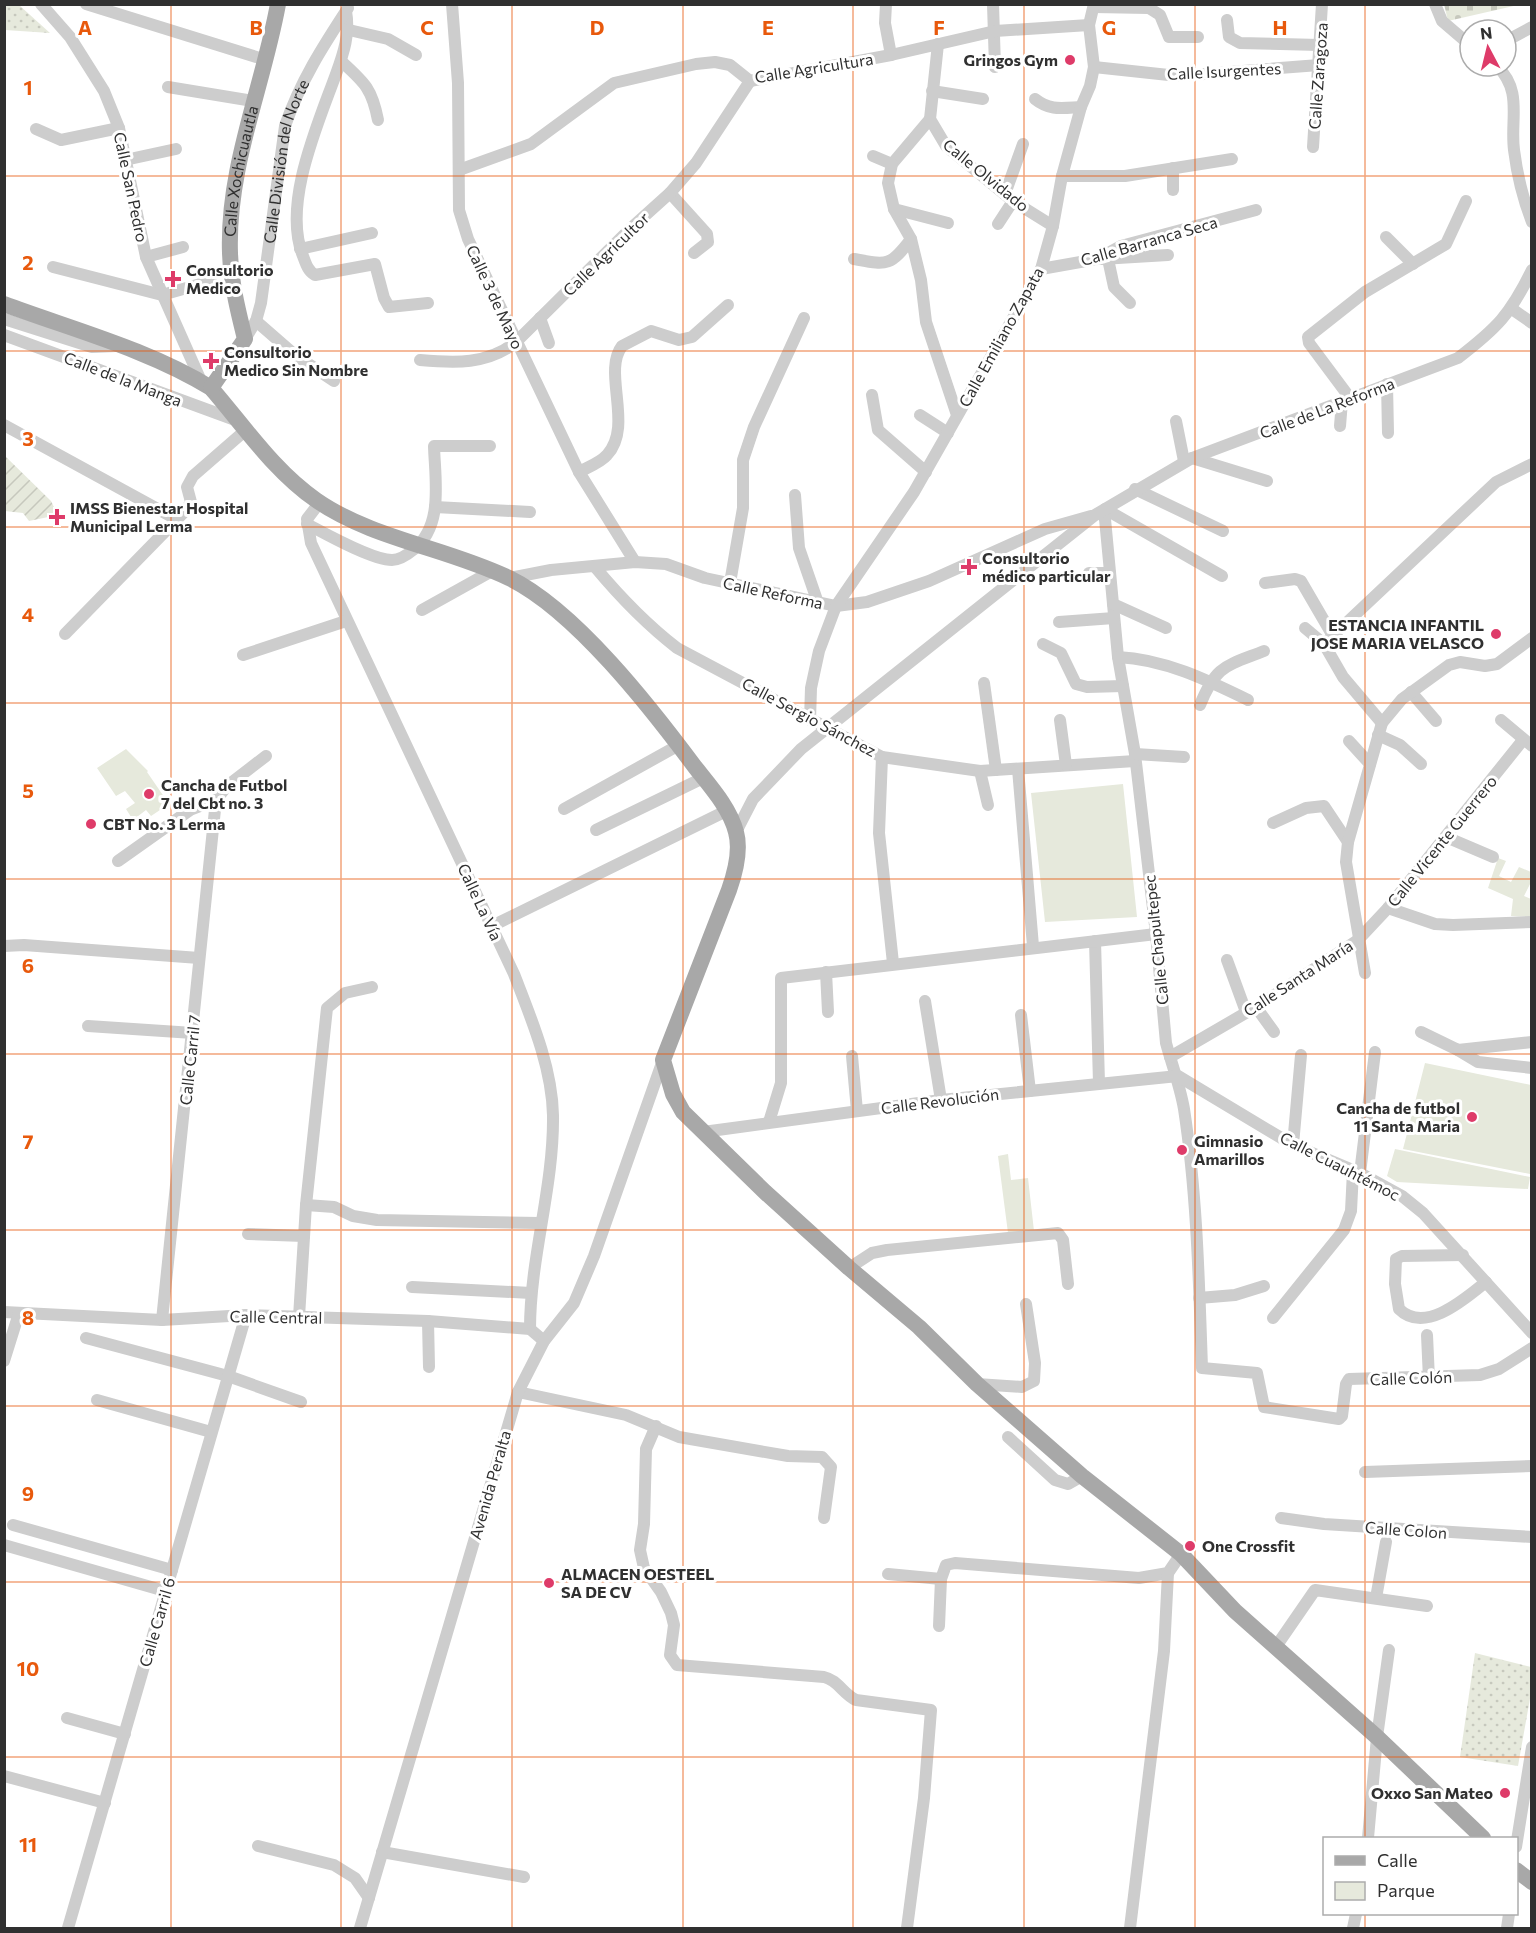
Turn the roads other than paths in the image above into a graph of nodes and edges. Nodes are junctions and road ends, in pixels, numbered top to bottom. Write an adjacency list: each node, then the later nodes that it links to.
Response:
1 (86, 4): 23 (street)
2 (278, 4): 23 (main road, Calle Xochicuautla)
3 (452, 4): 48 (street, Calle 3 de Mayo)
4 (886, 4): 22 (street)
5 (993, 4): 15 (street)
6 (1322, 4): 20 (street, Calle Zaragoza)
7 (1435, 4): 17 (street)
8 (42, 5): 39 (street, Calle San Pedro)
9 (1094, 6): 12 (street, Calle Emiliano Zapata); 18 (street)
10 (348, 8): 14 (street); 84 (street, Calle División del Norte)
11 (1227, 20): 20 (street)
12 (1089, 25): 15 (street, Calle Agricultura); 26 (street, Calle Emiliano Zapata)
13 (1532, 27): 16 (street)
14 (349, 30): 21 (street); 24 (street)
15 (994, 31): 19 (street, Calle Agricultura); 27 (street)
16 (1518, 34)
17 (1458, 36)
18 (1198, 37)
19 (938, 44): 22 (street, Calle Agricultura); 31 (street)
20 (1320, 45): 25 (street, Calle Zaragoza)
21 (416, 55)
22 (891, 55): 29 (street, Calle Agricultura)
23 (266, 60): 34 (main road, Calle Xochicuautla)
24 (342, 62): 37 (street); 64 (street)
25 (1318, 65): 26 (street, Calle Isurgentes); 41 (street, Calle Zaragoza)
26 (1094, 67): 35 (street, Calle Emiliano Zapata)
27 (995, 68)
28 (1506, 78): 56 (street)
29 (750, 81): 48 (street, Calle Agricultura); 51 (street, Calle Agricultor)
30 (168, 87): 34 (street)
31 (932, 91): 32 (street); 36 (street)
32 (983, 99)
33 (1035, 99): 35 (street)
34 (252, 101): 87 (main road, Calle Xochicuautla)
35 (1081, 107): 49 (street, Calle Emiliano Zapata)
36 (930, 119): 46 (street); 52 (street, Calle Olvidado)
37 (378, 120)
38 (36, 129): 39 (street)
39 (119, 129): 45 (street, Calle San Pedro)
40 (1023, 144): 52 (street)
41 (1313, 147)
42 (176, 149): 45 (street)
43 (873, 156): 46 (street)
44 (1232, 159): 47 (street)
45 (125, 160): 67 (street, Calle San Pedro)
46 (892, 164): 54 (street)
47 (1173, 168): 49 (street); 50 (street)
48 (459, 170): 88 (street, Calle 3 de Mayo)
49 (1062, 176): 59 (street, Calle Emiliano Zapata)
50 (1173, 190)
51 (670, 193): 65 (street); 81 (street, Calle Agricultor)
52 (1009, 197): 58 (street); 59 (street, Calle Olvidado)
53 (1466, 201): 70 (street)
54 (894, 208): 57 (street); 62 (street)
55 (1256, 210): 69 (street, Calle Barranca Seca)
56 (1532, 222)
57 (948, 223)
58 (998, 224)
59 (1053, 226): 72 (street, Calle Emiliano Zapata)
60 (372, 233): 64 (street)
61 (1386, 237): 70 (street)
62 (911, 239): 68 (street); 97 (street)
63 (183, 247): 67 (street)
64 (300, 249): 76 (street)
65 (693, 253)
66 (1168, 255): 69 (street)
67 (146, 257): 75 (street, Calle San Pedro)
68 (854, 258)
69 (1103, 259): 72 (street, Calle Barranca Seca); 77 (street)
70 (1413, 264): 96 (street)
71 (53, 267): 75 (street)
72 (1041, 269): 97 (street, Calle Emiliano Zapata)
73 (1532, 270): 80 (street, Calle de La Reforma)
74 (211, 281): 75 (street)
75 (162, 295): 94 (street, Calle San Pedro)
76 (428, 303)
77 (1130, 303)
78 (4, 304): 90 (main road)
79 (728, 305): 108 (street)
80 (1512, 309): 85 (street); 93 (street, Calle de La Reforma)
81 (540, 318): 88 (street, Calle Agricultor); 89 (street)
82 (804, 318): 128 (street)
83 (4, 319): 90 (street)
84 (256, 321): 87 (street, Calle División del Norte); 92 (street)
85 (1532, 323)
86 (4, 335): 101 (street, Calle de la Manga)
87 (245, 339): 94 (main road, Calle División del Norte)
88 (516, 342): 91 (street, Calle Agricultor); 108 (street, Calle 3 de Mayo)
89 (549, 343)
90 (118, 346): 94 (main road)
91 (420, 360)
92 (334, 381)
93 (1387, 384): 96 (street, Calle de La Reforma); 104 (street)
94 (206, 385): 101 (main road)
95 (872, 395): 109 (street)
96 (1346, 400): 102 (street); 106 (street, Calle de La Reforma)
97 (957, 415): 103 (street, Calle Emiliano Zapata)
98 (920, 416): 103 (street)
99 (1176, 421): 106 (street)
100 (4, 425): 117 (street)
101 (244, 426): 113 (main road); 117 (street)
102 (1340, 426)
103 (948, 433): 109 (street, Calle Emiliano Zapata)
104 (1388, 433)
105 (490, 446): 114 (street)
106 (1188, 460): 110 (street); 111 (street, Calle de La Reforma)
107 (1532, 464): 141 (street)
108 (579, 472): 121 (street, Calle 3 de Mayo)
109 (926, 472): 132 (street, Calle Emiliano Zapata)
110 (1267, 481)
111 (1135, 489): 116 (street, Calle de La Reforma); 119 (street)
112 (795, 495): 130 (street)
113 (320, 502): 118 (street); 120 (main road)
114 (435, 507): 115 (street); 120 (street)
115 (530, 512)
116 (1100, 512): 125 (street, Calle Chapultepec); 126 (street); 132 (street, Calle Reforma); 156 (street)
117 (176, 519): 139 (street)
118 (307, 524): 120 (street); 135 (street, Calle La Vía)
119 (1223, 531)
120 (420, 545): 123 (main road)
121 (635, 562): 122 (street, Calle Reforma); 128 (street, Calle Reforma)
122 (595, 567): 127 (street, Calle Reforma); 152 (street, Calle Sergio Sánchez)
123 (492, 571): 127 (main road); 133 (street)
124 (1089, 573): 125 (street)
125 (1110, 573): 131 (street, Calle Chapultepec)
126 (1222, 576)
127 (510, 578): 160 (main road)
128 (730, 583): 130 (street, Calle Reforma)
129 (1265, 583): 141 (street)
130 (818, 603): 132 (street, Calle Reforma)
131 (1113, 604): 134 (street, Calle Chapultepec); 137 (street)
132 (836, 606): 152 (street, Calle Emiliano Zapata)
133 (422, 610)
134 (1114, 618): 136 (street); 145 (street, Calle Chapultepec)
135 (346, 621): 144 (street); 185 (street, Calle La Vía)
136 (1059, 622)
137 (1166, 628)
138 (1305, 628): 141 (street)
139 (64, 634)
140 (1532, 638): 149 (street, Calle Santa María)
141 (1328, 640): 157 (street)
142 (1043, 644): 148 (street)
143 (1264, 651): 146 (street)
144 (243, 655)
145 (1118, 657): 146 (street); 148 (street, Calle Chapultepec)
146 (1209, 681): 150 (street); 151 (street)
147 (984, 683): 168 (street)
148 (1123, 686): 163 (street, Calle Chapultepec)
149 (1411, 692): 155 (street); 157 (street, Calle Santa María)
150 (1248, 700)
151 (1200, 705)
152 (810, 720): 156 (street, Calle Sergio Sánchez)
153 (1060, 720): 167 (street)
154 (1501, 720): 159 (street)
155 (1436, 721)
156 (826, 727): 162 (street, Calle Sergio Sánchez); 178 (street)
157 (1380, 729): 165 (street, Calle Santa María); 166 (street)
158 (1349, 741): 165 (street)
159 (1527, 743): 179 (street, Calle Vicente Guerrero)
160 (679, 745): 171 (main road); 174 (street)
161 (266, 756): 172 (street)
162 (882, 757): 170 (street, Calle Sergio Sánchez); 193 (street)
163 (1135, 757): 164 (street, Calle Sergio Sánchez); 167 (street, Calle Sergio Sánchez); 186 (street, Calle Chapultepec)
164 (1184, 757)
165 (1371, 764): 180 (street, Calle Santa María)
166 (1421, 764)
167 (1066, 765): 169 (street, Calle Sergio Sánchez)
168 (996, 770): 169 (street, Calle Sergio Sánchez); 170 (street, Calle Sergio Sánchez)
169 (1018, 770): 190 (street)
170 (980, 771): 173 (street)
171 (704, 778): 175 (main road); 177 (street)
172 (216, 801): 182 (street); 191 (street, Calle Carril 7)
173 (988, 805)
174 (564, 809)
175 (726, 811): 178 (main road); 185 (street)
176 (1273, 823): 180 (street)
177 (596, 830)
178 (736, 832): 211 (main road)
179 (1446, 837): 181 (street); 183 (street, Calle Vicente Guerrero)
180 (1348, 842): 188 (street, Calle Santa María)
181 (1493, 856)
182 (118, 861)
183 (1388, 908): 184 (street); 188 (street, Calle Vicente Guerrero)
184 (1532, 922)
185 (492, 926): 223 (street, Calle La Vía)
186 (1156, 934): 187 (street); 210 (street, Calle Chapultepec)
187 (1095, 940): 190 (street); 214 (street)
188 (1358, 940): 195 (street); 198 (street, Calle Santa María)
189 (4, 946): 191 (street)
190 (1033, 946): 193 (street)
191 (199, 958): 204 (street, Calle Carril 7)
192 (1227, 960): 198 (street)
193 (892, 963): 194 (street)
194 (826, 972): 199 (street); 218 (street)
195 (1365, 973)
196 (372, 987): 222 (street)
197 (925, 1001): 216 (street)
198 (1251, 1009): 202 (street); 210 (street, Calle Santa María)
199 (828, 1012)
200 (1020, 1015): 215 (street)
201 (88, 1026): 204 (street)
202 (1274, 1032)
203 (1421, 1032): 206 (street)
204 (193, 1033): 240 (street, Calle Carril 7)
205 (1532, 1042): 206 (street)
206 (1458, 1050): 212 (street)
207 (1375, 1052): 221 (street)
208 (1301, 1055): 220 (street)
209 (852, 1056): 217 (street)
210 (1170, 1057): 213 (street, Calle Chapultepec)
211 (663, 1060): 219 (main road); 246 (street, Avenida Peralta)
212 (1532, 1068)
213 (1178, 1076): 214 (street, Calle Revolución); 220 (street, Calle Cuauhtémoc); 233 (street, Calle Chapultepec)
214 (1099, 1083): 215 (street, Calle Revolución)
215 (1030, 1090): 216 (street, Calle Revolución)
216 (941, 1100): 217 (street, Calle Revolución)
217 (857, 1111): 218 (street, Calle Revolución)
218 (769, 1122): 219 (street, Calle Revolución)
219 (703, 1132): 227 (main road)
220 (1293, 1145): 221 (street, Calle Cuauhtémoc)
221 (1357, 1172): 226 (street, Calle Cuauhtémoc); 239 (street)
222 (306, 1205): 223 (street); 225 (street)
223 (540, 1223): 232 (street, Calle La Vía)
224 (248, 1234): 225 (street)
225 (304, 1236): 238 (street)
226 (1462, 1255): 228 (street, Calle Cuauhtémoc); 228 (street)
227 (849, 1268): 229 (street); 253 (main road)
228 (1486, 1282): 243 (street, Calle Cuauhtémoc)
229 (1068, 1284)
230 (1264, 1286): 233 (street)
231 (412, 1287): 232 (street)
232 (531, 1293): 242 (street, Calle La Vía)
233 (1199, 1298): 250 (street, Calle Chapultepec)
234 (1026, 1304): 253 (street)
235 (4, 1312): 236 (street, Calle Central)
236 (19, 1313): 240 (street, Calle Central); 248 (street)
237 (246, 1314): 238 (street, Calle Central); 240 (street, Calle Central); 251 (street, Calle Carril 6)
238 (299, 1317): 241 (street, Calle Central)
239 (1273, 1318)
240 (162, 1320)
241 (428, 1321): 242 (street, Calle Central); 249 (street)
242 (530, 1329): 246 (street)
243 (1532, 1333)
244 (1427, 1335): 252 (street)
245 (86, 1338): 251 (street)
246 (544, 1341): 254 (street, Avenida Peralta)
247 (1532, 1348): 252 (street, Calle Colón)
248 (4, 1361)
249 (429, 1366)
250 (1202, 1368): 252 (street, Calle Colón)
251 (228, 1376): 256 (street); 258 (street, Calle Carril 6)
252 (1429, 1379)
253 (977, 1384): 262 (main road)
254 (518, 1392): 257 (street); 290 (street, Avenida Peralta)
255 (97, 1400): 258 (street)
256 (301, 1402)
257 (656, 1426): 263 (street); 297 (street)
258 (211, 1432): 270 (street, Calle Carril 6)
259 (1008, 1437): 262 (street)
260 (1532, 1466): 261 (street)
261 (1365, 1472)
262 (1082, 1476): 269 (main road)
263 (824, 1518)
264 (1281, 1518): 266 (street, Calle Colon)
265 (13, 1525): 270 (street)
266 (1532, 1537)
267 (1386, 1542): 275 (street)
268 (4, 1545): 274 (street)
269 (1181, 1554): 271 (street); 278 (main road)
270 (172, 1570): 274 (street, Calle Carril 6)
271 (1168, 1573): 273 (street); 298 (street)
272 (888, 1574): 273 (street)
273 (940, 1579): 277 (street)
274 (165, 1591): 281 (street, Calle Carril 6)
275 (1376, 1598): 276 (street); 278 (street)
276 (1427, 1606)
277 (939, 1626)
278 (1275, 1648): 282 (main road)
279 (1389, 1650): 282 (street)
280 (67, 1718): 281 (street)
281 (125, 1734): 285 (street, Calle Carril 6)
282 (1377, 1737): 286 (street); 287 (main road)
283 (1531, 1749): 288 (street)
284 (4, 1776): 285 (street)
285 (105, 1803): 295 (street, Calle Carril 6)
286 (1368, 1837)
287 (1481, 1837)
288 (1518, 1837)
289 (258, 1846): 294 (street)
290 (382, 1852): 292 (street); 294 (street, Avenida Peralta)
291 (1518, 1872): 293 (main road)
292 (524, 1877)
293 (1532, 1882)
294 (369, 1898): 296 (street, Avenida Peralta)
295 (68, 1929)
296 (360, 1929)
297 (907, 1929)
298 (1130, 1929)

